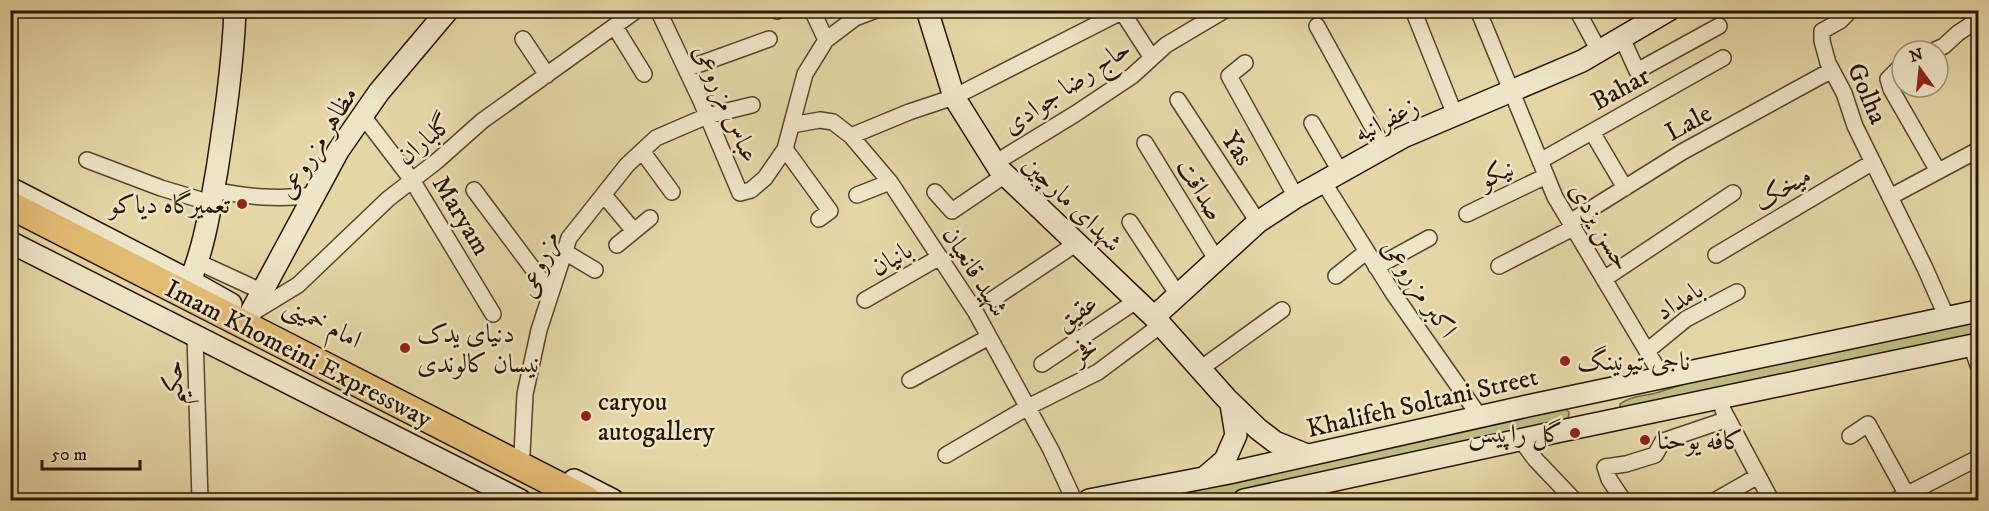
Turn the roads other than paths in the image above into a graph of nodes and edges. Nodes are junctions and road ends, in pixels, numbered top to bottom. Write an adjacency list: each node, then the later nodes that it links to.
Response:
1 (235, 10): 67 (main road)
2 (448, 10): 38 (main road, مظاهر مزروعی)
3 (637, 10): 18 (street, گلباران)
4 (812, 10): 22 (street)
5 (876, 10): 22 (street, عباس مزروعی)
6 (927, 10): 33 (main road, شهدای مارچین)
7 (1225, 10): 25 (street, حاج رضا جوادی)
8 (1413, 10): 37 (street)
9 (1478, 10): 32 (street, حسن یزدی)
10 (1577, 10): 24 (street)
11 (1123, 11): 25 (street); 33 (street)
12 (664, 12): 28 (street, عباس مزروعی)
13 (1662, 12): 19 (main road, زعفرانیه)
14 (1845, 13): 29 (street, Golha)
15 (1978, 22): 23 (street)
16 (1317, 26): 45 (street)
17 (1719, 26): 19 (street)
18 (615, 27): 30 (street); 31 (street, گلباران)
19 (1622, 38): 24 (main road, زعفرانیه)
20 (523, 39): 31 (street)
21 (769, 39): 28 (street)
22 (826, 40): 41 (street, عباس مزروعی)
23 (1950, 40)
24 (1599, 51): 32 (main road, زعفرانیه)
25 (1152, 58): 52 (street, حاج رضا جوادی)
26 (1723, 58): 42 (street, Bahar)
27 (1245, 63): 68 (street)
28 (686, 69): 39 (street, عباس مزروعی)
29 (1832, 70): 51 (street, Golha); 59 (street, Lale)
30 (644, 74)
31 (546, 75): 56 (street, گلباران)
32 (1511, 91): 37 (main road, زعفرانیه); 50 (street, حسن یزدی)
33 (954, 97): 43 (street); 52 (main road, شهدای مارچین)
34 (1897, 99): 53 (street)
35 (1178, 100): 75 (street, Yas)
36 (752, 105): 39 (street, مزروعی)
37 (1455, 115): 45 (main road, زعفرانیه)
38 (363, 116): 56 (street, Maryam); 64 (main road, مظاهر مزروعی)
39 (706, 116): 46 (street, عباس مزروعی); 48 (street, مزروعی)
40 (1312, 123): 55 (street, اکبر مزروعی)
41 (792, 125): 43 (street, شهید قانعیان); 46 (street, عباس مزروعی)
42 (1592, 132): 50 (street, Bahar); 59 (street)
43 (851, 136): 57 (street, شهید قانعیان)
44 (1145, 143): 87 (street, صداقت)
45 (1384, 148): 55 (main road, زعفرانیه)
46 (785, 149): 73 (street)
47 (1978, 150): 53 (street)
48 (642, 151): 61 (street); 65 (street, مزروعی)
49 (87, 160): 67 (street)
50 (1540, 161): 54 (street, حسن یزدی)
51 (1873, 162): 69 (street, Golha); 85 (street, میخک)
52 (1000, 169): 62 (street, حاج رضا جوادی); 81 (main road, شهدای مارچین)
53 (1938, 171): 69 (street)
54 (1546, 176): 71 (street, نیکو); 76 (street, حسن یزدی)
55 (1332, 178): 68 (main road, زعفرانیه); 84 (street, اکبر مزروعی)
56 (412, 180): 103 (street, گلباران); 104 (street, Maryam)
57 (890, 182): 66 (street); 86 (street, شهید قانعیان)
58 (10, 188): 91 (main road, امام خمینی)
59 (1625, 188): 76 (street, Lale)
60 (474, 190): 95 (street)
61 (672, 192)
62 (935, 192)
63 (1733, 193): 93 (street)
64 (314, 195): 67 (street); 94 (main road, مظاهر مزروعی)
65 (604, 195): 78 (street); 83 (street, مزروعی)
66 (856, 195)
67 (212, 197): 91 (main road)
68 (1296, 197): 75 (main road, زعفرانیه)
69 (1890, 197): 105 (street, Golha)
70 (10, 205): 139 (highway, Imam Khomeini Expressway)
71 (1467, 214)
72 (650, 218): 78 (street)
73 (819, 219)
74 (1130, 222): 97 (street)
75 (1258, 222): 87 (main road, زعفرانیه)
76 (1572, 225): 88 (street, Lale); 93 (street, حسن یزدی)
77 (10, 226): 138 (highway, Imam Khomeini Expressway)
78 (634, 231): 82 (street)
79 (1429, 238): 89 (street)
80 (10, 243): 107 (main road)
81 (1077, 243): 98 (street); 100 (main road, شهدای مارچین)
82 (617, 245)
83 (565, 252): 90 (street); 95 (street, مزروعی)
84 (1366, 252): 89 (street, اکبر مزروعی); 92 (street)
85 (1716, 255)
86 (940, 257): 99 (street, بانیان); 108 (street, شهید قانعیان)
87 (1216, 259): 97 (main road, زعفرانیه)
88 (1499, 266)
89 (1376, 267): 121 (street, اکبر مزروعی)
90 (595, 270)
91 (194, 271): 94 (street); 103 (main road, امام خمینی)
92 (1336, 276)
93 (1604, 279): 110 (street, حسن یزدی)
94 (263, 292): 103 (main road, مظاهر مزروعی)
95 (551, 292): 127 (street, مزروعی)
96 (1737, 292): 110 (street, بامداد)
97 (1178, 295): 106 (main road, زعفرانیه)
98 (993, 299)
99 (866, 300)
100 (1136, 301): 106 (main road, شهدای مارچین); 111 (street, عقیق)
101 (1282, 310): 113 (street)
102 (1978, 311): 105 (main road, Khalifeh Soltani Street)
103 (250, 314): 127 (main road, امام خمینی)
104 (493, 314)
105 (1947, 318): 114 (main road, Khalifeh Soltani Street)
106 (1158, 321): 113 (main road, شهدای مارچین); 120 (street, فخر)
107 (195, 335): 133 (main road); 136 (street, حکیم)
108 (989, 337): 115 (street); 120 (street, شهید قانعیان)
109 (1975, 344): 112 (street); 118 (main road)
110 (1647, 351): 114 (street, حسن یزدی)
111 (1042, 364)
112 (1978, 365)
113 (1200, 369): 119 (main road, شهدای مارچین)
114 (1663, 378): 116 (main road, Khalifeh Soltani Street)
115 (910, 380)
116 (1624, 386): 117 (main road, Khalifeh Soltani Street); 122 (main road)
117 (1559, 399): 121 (main road, Khalifeh Soltani Street); 124 (main road)
118 (1718, 399): 122 (main road); 123 (street)
119 (1231, 404): 129 (main road, شهدای مارچین); 132 (main road)
120 (1028, 407): 128 (street, فخر); 141 (street, شهید قانعیان)
121 (1480, 417): 129 (main road, Khalifeh Soltani Street)
122 (1622, 419): 124 (main road)
123 (1728, 419): 131 (street); 146 (street)
124 (1559, 432): 126 (main road)
125 (1850, 436): 135 (street)
126 (1521, 440): 134 (main road); 145 (street)
127 (522, 454): 140 (main road, امام خمینی)
128 (946, 455)
129 (1307, 455): 132 (main road, Khalifeh Soltani Street)
130 (1978, 458): 135 (street)
131 (1758, 476): 147 (street); 148 (street)
132 (1203, 478): 142 (main road, Khalifeh Soltani Street); 143 (main road)
133 (493, 494): 137 (main road)
134 (1290, 497): 144 (main road)
135 (1902, 498)
136 (200, 501)
137 (520, 501)
138 (546, 501)
139 (587, 501)
140 (613, 501)
141 (1074, 501)
142 (1089, 501)
143 (1138, 501)
144 (1244, 501)
145 (1574, 501)
146 (1623, 501)
147 (1716, 501)
148 (1771, 501)

